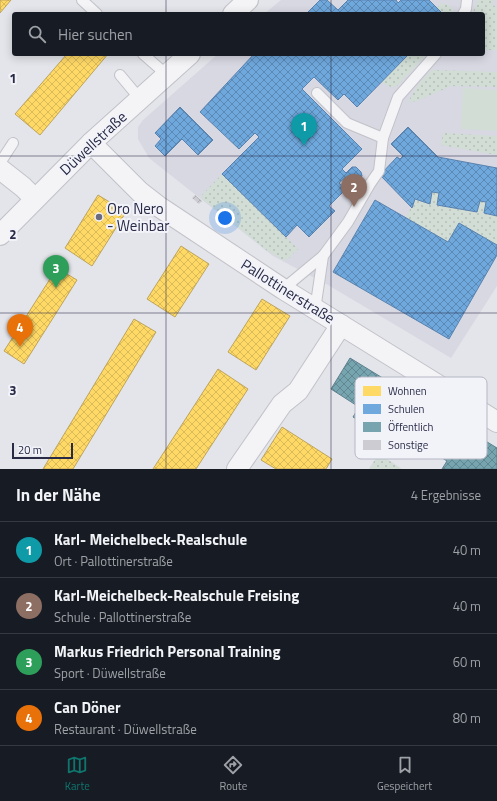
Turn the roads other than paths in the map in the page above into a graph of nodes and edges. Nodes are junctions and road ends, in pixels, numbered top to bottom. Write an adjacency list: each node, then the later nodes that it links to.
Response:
1 (82, 0): 4 (lane)
2 (248, 0): 5 (street)
3 (467, 0): 6 (lane)
4 (96, 12)
5 (235, 12)
6 (464, 12)
7 (145, 56): 11 (lane)
8 (188, 56): 11 (street, Düwellstraße)
9 (434, 56): 14 (lane)
10 (120, 75): 13 (lane)
11 (167, 75): 13 (street, Düwellstraße)
12 (317, 93): 14 (lane)
13 (140, 99): 16 (street, Düwellstraße)
14 (383, 138): 21 (lane)
15 (13, 143): 17 (lane)
16 (91, 143): 19 (street, Düwellstraße); 22 (street, Pallottinerstraße)
17 (0, 163)
18 (0, 169): 19 (street)
19 (35, 199): 20 (street, Düwellstraße)
20 (0, 235)
21 (323, 256): 22 (lane); 23 (lane)
22 (282, 289): 23 (street, Pallottinerstraße)
23 (315, 310): 24 (street, Pallottinerstraße)
24 (342, 325): 25 (street, Pallottinerstraße); 28 (street)
25 (425, 377)
26 (487, 416): 27 (street, Pallottinerstraße)
27 (497, 422)
28 (237, 469)

